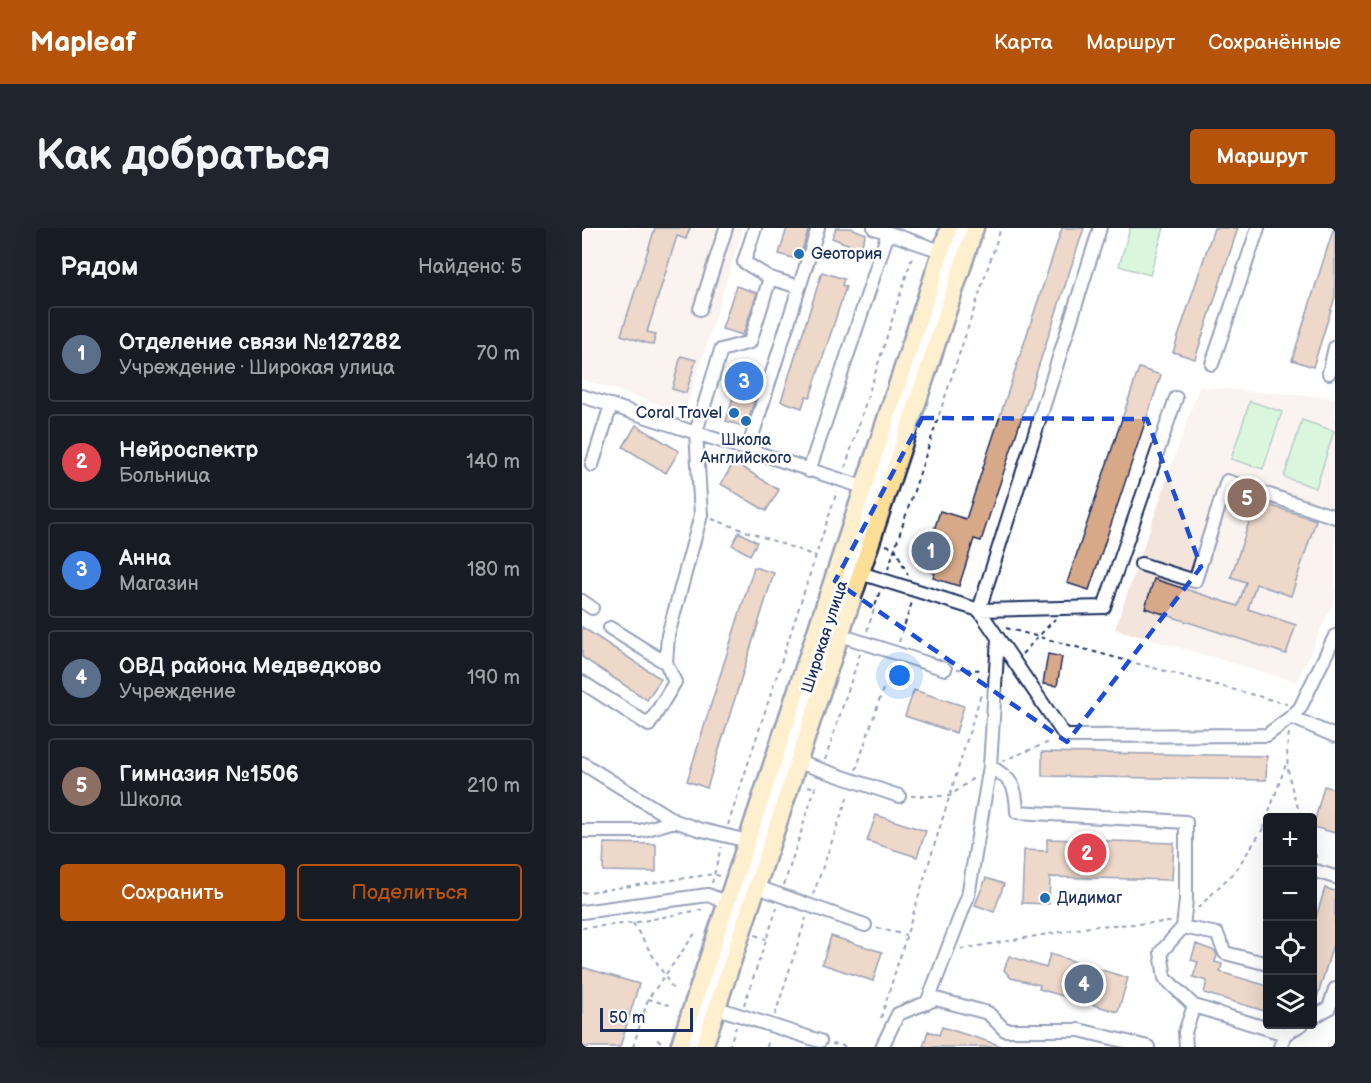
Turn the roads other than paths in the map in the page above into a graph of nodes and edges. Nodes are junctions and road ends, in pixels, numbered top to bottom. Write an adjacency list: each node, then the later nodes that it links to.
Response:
1 (726, 228): 14 (street)
2 (755, 228): 12 (street)
3 (818, 228): 13 (street)
4 (874, 228): 10 (street)
5 (949, 228): 11 (main road, Широкая улица)
6 (961, 228): 25 (street, Широкая улица)
7 (1100, 228): 31 (street)
8 (1258, 228): 16 (street)
9 (982, 230): 26 (main road, Широкая улица)
10 (888, 233): 11 (street); 24 (street)
11 (941, 251): 25 (main road, Широкая улица)
12 (770, 278): 13 (street); 21 (street)
13 (799, 287): 22 (street)
14 (700, 309)
15 (1335, 348): 17 (street)
16 (1212, 364)
17 (1329, 373)
18 (582, 396): 20 (street)
19 (1176, 398): 31 (street)
20 (611, 405): 21 (street); 23 (street)
21 (696, 432): 22 (street); 36 (street)
22 (748, 449): 24 (street)
23 (592, 465)
24 (809, 471): 25 (street)
25 (863, 498): 26 (street); 28 (main road, Широкая улица)
26 (883, 504): 30 (main road, Широкая улица)
27 (1335, 518): 29 (street)
28 (844, 562): 30 (street); 48 (main road, Широкая улица); 52 (street, Широкая улица)
29 (1141, 564)
30 (860, 573): 31 (street); 33 (main road, Широкая улица)
31 (980, 610): 35 (street)
32 (610, 628): 36 (street)
33 (840, 635): 38 (street); 42 (main road, Широкая улица)
34 (1335, 636): 37 (street)
35 (998, 638): 40 (street); 44 (street)
36 (666, 663): 39 (street)
37 (1329, 665): 40 (street)
38 (945, 669)
39 (582, 682)
40 (1296, 712): 41 (street)
41 (1335, 736)
42 (798, 762): 45 (street); 51 (main road, Широкая улица)
43 (582, 763): 46 (street)
44 (990, 766): 54 (street); 58 (street)
45 (899, 796)
46 (675, 821): 47 (street); 48 (street)
47 (582, 831)
48 (748, 841): 52 (main road, Широкая улица)
49 (1317, 872): 50 (street)
50 (1335, 877)
51 (757, 887): 52 (main road, Широкая улица); 55 (street)
52 (738, 906): 53 (street); 60 (main road, Широкая улица); 65 (main road, Широкая улица); 66 (street, Широкая улица)
53 (582, 912)
54 (1184, 921): 56 (street); 59 (street)
55 (865, 925)
56 (1263, 963)
57 (1335, 989): 61 (street)
58 (927, 1003): 68 (street); 69 (street)
59 (1194, 1006): 63 (street); 70 (street)
60 (717, 1008): 64 (street); 67 (main road, Широкая улица)
61 (1317, 1015)
62 (1294, 1029): 63 (street)
63 (1285, 1034): 71 (street)
64 (820, 1041)
65 (674, 1045)
66 (690, 1047)
67 (704, 1047)
68 (882, 1047)
69 (1148, 1047)
70 (1186, 1047)
71 (1280, 1047)

